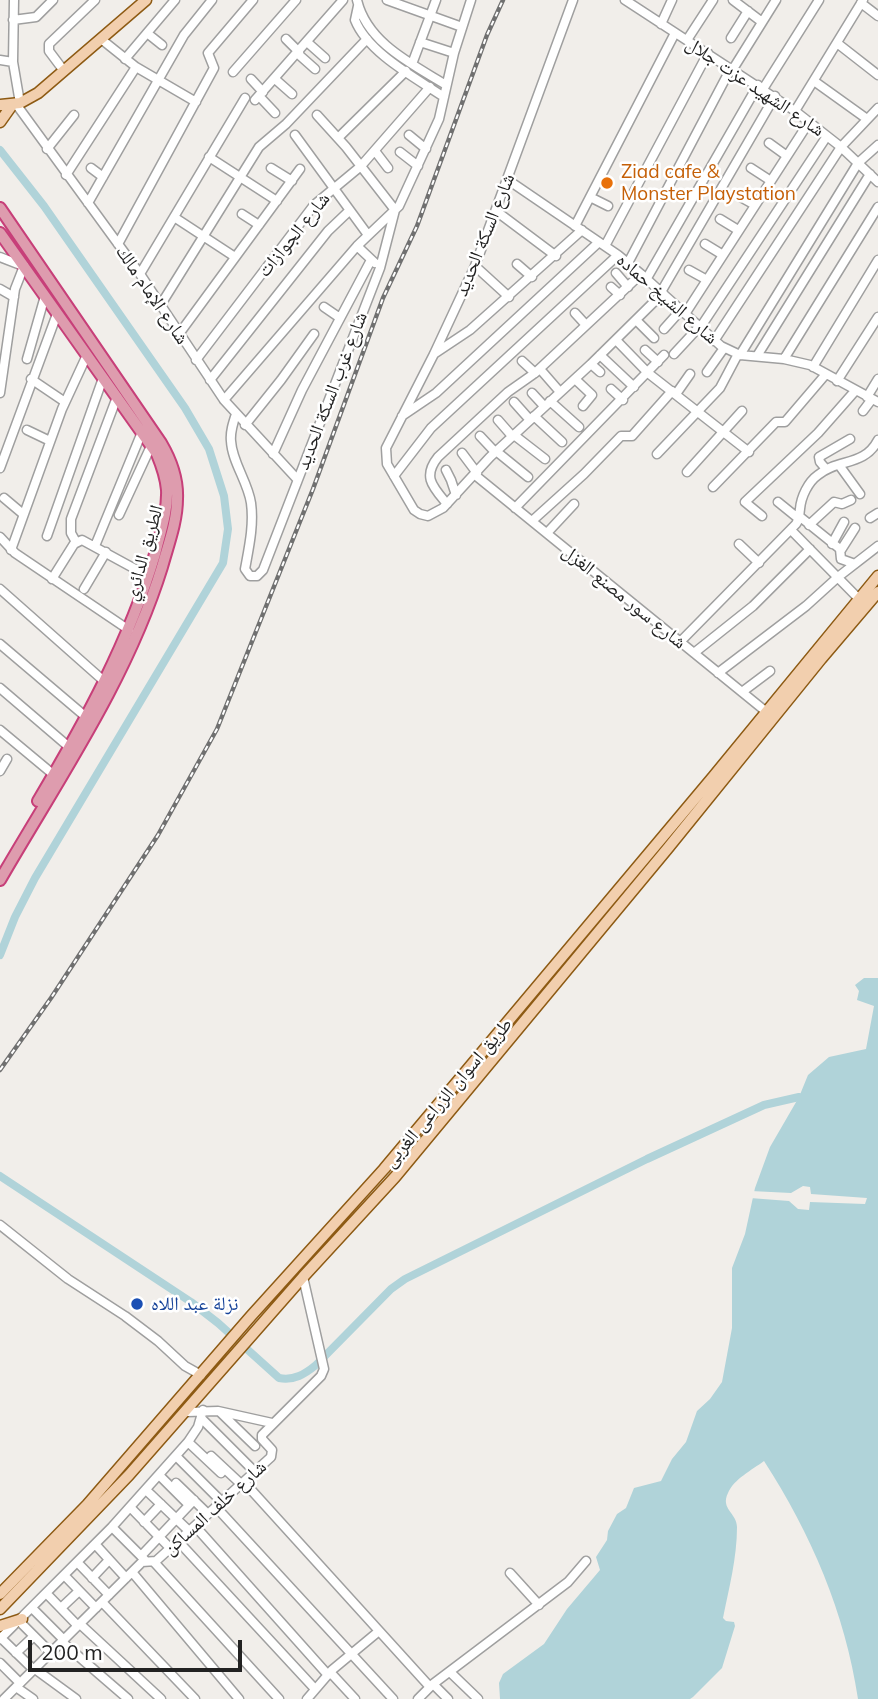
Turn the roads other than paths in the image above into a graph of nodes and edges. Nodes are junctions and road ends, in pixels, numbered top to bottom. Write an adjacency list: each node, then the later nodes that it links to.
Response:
1 (14, 0): 26 (street)
2 (53, 0): 26 (street)
3 (95, 0): 52 (street)
4 (146, 0): 34 (main road)
5 (175, 0): 30 (street)
6 (212, 0): 58 (street)
7 (253, 0): 68 (street)
8 (296, 0): 54 (street)
9 (343, 0): 37 (street)
10 (387, 0): 20 (street)
11 (436, 0): 24 (street)
12 (470, 0): 29 (street)
13 (573, 0): 104 (street, شارع السكة الحديد)
14 (625, 0): 28 (street, شارع الشهيد عزت جلال)
15 (672, 0): 28 (street)
16 (713, 0): 36 (street)
17 (733, 0): 23 (street)
18 (776, 0): 27 (street)
19 (819, 0): 62 (street)
20 (402, 2): 24 (street)
21 (862, 2): 25 (street); 39 (street)
22 (357, 3): 32 (street); 48 (street)
23 (748, 11): 27 (street); 33 (street)
24 (430, 15): 29 (street); 38 (street)
25 (878, 16)
26 (13, 20): 47 (street)
27 (762, 22): 50 (street)
28 (661, 24): 31 (street, شارع الشهيد عزت جلال)
29 (462, 27): 42 (street)
30 (147, 33): 40 (street); 44 (street)
31 (675, 33): 36 (street, شارع الشهيد عزت جلال); 110 (street)
32 (367, 38): 53 (street); 103 (street)
33 (731, 38)
34 (102, 39): 44 (street); 52 (main road)
35 (286, 39): 41 (street)
36 (687, 40): 43 (street, شارع الشهيد عزت جلال)
37 (307, 42): 41 (street); 45 (street)
38 (420, 42): 42 (street); 48 (street)
39 (837, 43): 55 (street); 59 (street)
40 (162, 45)
41 (298, 53): 51 (street); 57 (street)
42 (454, 53): 60 (street)
43 (708, 53): 50 (street, شارع الشهيد عزت جلال); 130 (street)
44 (125, 58): 49 (street)
45 (325, 58)
46 (0, 60): 47 (street)
47 (13, 62): 69 (street)
48 (412, 64): 60 (street)
49 (136, 67): 58 (street); 101 (street)
50 (732, 68): 62 (street, شارع الشهيد عزت جلال); 140 (street)
51 (315, 69)
52 (64, 71): 69 (main road)
53 (405, 71): 61 (street); 82 (street)
54 (233, 72)
55 (878, 75)
56 (251, 79): 64 (street)
57 (275, 79): 63 (street); 64 (street)
58 (159, 80): 68 (street); 102 (street)
59 (814, 81): 72 (street); 76 (street)
60 (446, 85): 66 (street)
61 (430, 87): 66 (street); 88 (street, شارع الجوازات)
62 (760, 87): 65 (street, شارع الشهيد عزت جلال); 148 (street)
63 (292, 94)
64 (259, 96): 73 (street)
65 (775, 96): 72 (street, شارع الشهيد عزت جلال); 154 (street)
66 (444, 97): 87 (street)
67 (244, 98): 91 (street)
68 (196, 102): 129 (street)
69 (16, 104): 70 (main road); 77 (main road); 86 (street, شارع الإمام مالك)
70 (0, 106)
71 (878, 107): 76 (street)
72 (795, 111): 78 (street, شارع الشهيد عزت جلال)
73 (275, 113)
74 (74, 115): 86 (street)
75 (317, 116): 82 (street)
76 (867, 119): 85 (street)
77 (0, 121)
78 (809, 122): 81 (street, شارع الشهيد عزت جلال); 90 (street)
79 (295, 135): 108 (street)
80 (409, 135): 87 (street)
81 (827, 136): 85 (street, شارع الشهيد عزت جلال); 169 (street)
82 (338, 138): 93 (street)
83 (769, 143): 90 (street)
84 (878, 145): 92 (street)
85 (841, 147): 92 (street, شارع الشهيد عزت جلال); 177 (street)
86 (47, 149): 101 (street, شارع الإمام مالك)
87 (426, 149): 94 (street)
88 (375, 150): 93 (street, شارع الجوازات); 97 (street)
89 (400, 152): 94 (street)
90 (787, 156): 106 (street)
91 (209, 157): 103 (street); 121 (street)
92 (859, 163): 100 (street, شارع الشهيد عزت جلال); 183 (street)
93 (360, 166): 108 (street, شارع الجوازات); 117 (street)
94 (418, 166): 117 (street)
95 (91, 168): 102 (street)
96 (271, 168): 105 (street)
97 (388, 168)
98 (300, 169): 105 (street)
99 (751, 169): 106 (street)
100 (870, 174): 107 (street, شارع الشهيد عزت جلال); 186 (street)
101 (66, 175): 112 (street, شارع الإمام مالك)
102 (103, 177): 112 (street)
103 (240, 177): 111 (street); 128 (street)
104 (508, 180): 119 (street, شارع السكة الحديد); 124 (street, شارع الشيخ حماده)
105 (292, 181): 111 (street)
106 (771, 181): 113 (street)
107 (878, 182)
108 (332, 188): 118 (street); 189 (street, شارع الجوازات)
109 (735, 194): 113 (street)
110 (590, 197): 114 (street); 124 (street)
111 (277, 201): 123 (street)
112 (88, 203): 129 (street, شارع الإمام مالك)
113 (755, 205): 125 (street)
114 (608, 206)
115 (878, 207): 188 (street)
116 (0, 208): 172 (highway, الطريق الدائري)
117 (396, 210): 127 (street); 144 (street, شارع غرب السكة الحديد)
118 (349, 211): 127 (street); 203 (street)
119 (496, 211): 135 (street); 143 (street, شارع السكة الحديد)
120 (242, 214): 123 (street)
121 (174, 216): 128 (street); 147 (street)
122 (720, 219): 125 (street)
123 (259, 225): 137 (street)
124 (579, 228): 130 (street, شارع الشيخ حماده); 135 (street)
125 (738, 230): 134 (street)
126 (0, 233): 142 (highway, الطريق الدائري)
127 (368, 235): 132 (street)
128 (203, 236): 137 (street); 159 (street)
129 (118, 244): 147 (street, شارع الإمام مالك)
130 (602, 244): 133 (street, شارع الشيخ حماده); 225 (street)
131 (705, 244): 134 (street)
132 (357, 246): 138 (street); 215 (street)
133 (618, 255): 140 (street, شارع الشيخ حماده); 254 (street)
134 (723, 255): 150 (street)
135 (556, 256): 149 (street)
136 (0, 257): 142 (street)
137 (235, 257): 173 (street)
138 (371, 260): 144 (street); 165 (street)
139 (878, 260): 192 (street)
140 (628, 263): 148 (street, شارع الشيخ حماده)
141 (517, 264): 149 (street)
142 (24, 266): 156 (highway, الطريق الدائري); 157 (street)
143 (475, 266): 158 (street); 181 (street, شارع السكة الحديد)
144 (380, 268): 256 (street, شارع غرب السكة الحديد)
145 (689, 270): 150 (street)
146 (616, 273): 152 (street)
147 (140, 274): 159 (street, شارع الإمام مالك)
148 (644, 276): 152 (street); 154 (street, شارع الشيخ حماده)
149 (532, 277): 158 (street)
150 (707, 280): 161 (street)
151 (611, 286): 155 (street)
152 (628, 287): 155 (street)
153 (0, 289): 157 (street)
154 (662, 293): 161 (street, شارع الشيخ حماده); 166 (street)
155 (620, 295): 168 (street)
156 (45, 296): 163 (highway, الطريق الدائري); 187 (street)
157 (14, 298): 170 (street)
158 (509, 298): 181 (street)
159 (160, 306): 173 (street, شارع الإمام مالك)
160 (324, 307): 165 (street)
161 (683, 312): 169 (street, شارع الشيخ حماده); 171 (street)
162 (575, 313): 168 (street)
163 (57, 314): 172 (highway, الطريق الدائري); 200 (street)
164 (878, 317): 204 (street)
165 (340, 318): 243 (street)
166 (636, 320): 175 (street); 176 (street)
167 (0, 323): 170 (street)
168 (586, 325): 193 (street)
169 (699, 328): 177 (street, شارع الشيخ حماده); 182 (street)
170 (10, 329): 180 (street)
171 (664, 329)
172 (78, 332): 184 (highway, الطريق الدائري); 316 (highway, الطريق الدائري)
173 (179, 334): 189 (street, شارع الإمام مالك)
174 (314, 334): 228 (street)
175 (654, 338)
176 (616, 340): 185 (street); 196 (street)
177 (714, 341): 178 (street, شارع الشيخ حماده)
178 (724, 348): 183 (street, شارع الشيخ حماده); 195 (street)
179 (645, 350): 196 (street)
180 (3, 354): 205 (street)
181 (434, 354): 225 (street, شارع السكة الحديد)
182 (674, 354)
183 (739, 354): 186 (street, شارع الشيخ حماده); 221 (street)
184 (87, 355): 199 (highway, الطريق الدائري); 217 (street)
185 (600, 355): 191 (street); 206 (street)
186 (757, 356): 188 (street, شارع الشيخ حماده)
187 (27, 359)
188 (784, 359): 192 (street, شارع الشيخ حماده)
189 (195, 360): 203 (street, شارع الإمام مالك)
190 (522, 361): 193 (street)
191 (591, 364): 194 (street); 201 (street)
192 (813, 367): 198 (street, شارع الشيخ حماده)
193 (538, 371): 209 (street); 263 (street)
194 (600, 372)
195 (708, 372)
196 (648, 373): 206 (street); 212 (street)
197 (690, 374): 212 (street)
198 (826, 374): 204 (street, شارع الشيخ حماده); 241 (street)
199 (103, 378): 213 (highway, الطريق الدائري); 276 (street)
200 (32, 379): 217 (street); 249 (street)
201 (575, 379): 209 (street); 220 (street)
202 (878, 379): 214 (street)
203 (210, 380): 215 (street, شارع الإمام مالك)
204 (837, 381): 208 (street, شارع الشيخ حماده)
205 (0, 387): 210 (street)
206 (634, 387): 216 (street)
207 (611, 389): 216 (street)
208 (855, 391): 214 (street, شارع الشيخ حماده); 268 (street)
209 (560, 392): 219 (street)
210 (0, 393)
211 (532, 393): 219 (street)
212 (674, 393): 221 (street); 270 (street)
213 (117, 397): 231 (highway, الطريق الدائري); 278 (street)
214 (872, 399): 223 (street)
215 (224, 400): 224 (street, شارع الإمام مالك)
216 (622, 400): 265 (street)
217 (65, 402): 237 (street)
218 (514, 402): 226 (street)
219 (547, 404): 226 (street); 229 (street)
220 (583, 406)
221 (698, 411): 232 (street); 244 (street)
222 (742, 411): 232 (street)
223 (863, 411)
224 (236, 414): 228 (street, شارع الإمام مالك); 256 (street, شارع غرب السكة الحديد)
225 (401, 416): 254 (street, شارع السكة الحديد)
226 (532, 418): 233 (street); 238 (street)
227 (498, 420): 233 (street)
228 (244, 425): 243 (street, شارع الإمام مالك)
229 (579, 427)
230 (27, 430): 237 (street)
231 (142, 432): 239 (highway, الطريق الدائري); 281 (street)
232 (724, 432): 241 (street); 252 (street)
233 (513, 435): 240 (street); 246 (street)
234 (480, 436): 240 (street)
235 (850, 439): 250 (street)
236 (878, 440): 245 (street)
237 (50, 441): 266 (street)
238 (562, 442)
239 (151, 446): 267 (street); 289 (highway, الطريق الدائري)
240 (496, 451): 253 (street); 255 (street)
241 (749, 452): 257 (street)
242 (462, 453): 253 (street, شارع سور مصنع الغزل)
243 (273, 454): 256 (street, شارع الإمام مالك)
244 (657, 454)
245 (869, 454): 247 (street); 248 (street)
246 (545, 459)
247 (878, 460)
248 (839, 465): 250 (street); 258 (street)
249 (0, 468)
250 (826, 469): 269 (street)
251 (446, 470): 259 (street)
252 (687, 472)
253 (476, 474): 259 (street); 265 (street, شارع سور مصنع الغزل)
254 (394, 475): 263 (street)
255 (528, 477)
256 (297, 479)
257 (713, 487)
258 (860, 494)
259 (456, 495): 263 (street)
260 (4, 498): 266 (street)
261 (851, 500): 272 (street)
262 (778, 502): 269 (street)
263 (447, 504)
264 (574, 504): 275 (street)
265 (515, 508): 270 (street, شارع سور مصنع الغزل)
266 (23, 514): 284 (street)
267 (119, 515)
268 (762, 516)
269 (800, 518): 272 (street); 274 (street)
270 (532, 521): 275 (street, شارع سور مصنع الغزل)
271 (844, 522): 280 (street)
272 (809, 525): 280 (street)
273 (855, 528): 285 (street)
274 (790, 530): 283 (street); 287 (street)
275 (547, 533): 298 (street, شارع سور مصنع الغزل)
276 (47, 536)
277 (0, 537): 284 (street)
278 (76, 542): 281 (street); 292 (street)
279 (739, 544): 287 (street)
280 (832, 544): 285 (street)
281 (95, 546): 286 (street)
282 (878, 546): 288 (street)
283 (810, 549): 291 (street); 300 (street)
284 (11, 550): 292 (street)
285 (841, 550): 288 (street)
286 (106, 552): 289 (street); 294 (street)
287 (759, 563): 298 (street)
288 (855, 564): 291 (street)
289 (148, 576): 297 (highway, الطريق الدائري)
290 (878, 576): 296 (main road, طريق اسوان الزراعى الغربى)
291 (838, 577): 296 (street); 302 (street)
292 (52, 579): 297 (street)
293 (0, 589): 303 (street)
294 (84, 589)
295 (878, 592): 306 (main road, طريق اسوان الزراعى الغربى)
296 (858, 598): 306 (main road, طريق اسوان الزراعى الغربى)
297 (129, 630): 303 (highway, الطريق الدائري)
298 (680, 642): 300 (street, شارع سور مصنع الغزل)
299 (0, 645): 307 (street)
300 (694, 653): 302 (street, شارع سور مصنع الغزل)
301 (769, 671): 305 (street)
302 (718, 673): 305 (street, شارع سور مصنع الغزل)
303 (104, 682): 307 (highway, الطريق الدائري)
304 (0, 688): 309 (street)
305 (741, 692): 306 (street, شارع سور مصنع الغزل)
306 (770, 715): 313 (main road, طريق اسوان الزراعى الغربى); 314 (main road, طريق اسوان الزراعى الغربى)
307 (86, 717): 309 (highway, الطريق الدائري)
308 (0, 730): 312 (street)
309 (69, 747): 312 (highway, الطريق الدائري)
310 (7, 759): 311 (street)
311 (0, 771)
312 (54, 775): 315 (highway, الطريق الدائري)
313 (659, 841): 314 (main road); 317 (main road, طريق اسوان الزراعى الغربى)
314 (668, 848): 318 (main road, طريق اسوان الزراعى الغربى)
315 (0, 867)
316 (0, 880)
317 (384, 1169): 318 (main road); 321 (main road, طريق اسوان الزراعى الغربى)
318 (395, 1177): 320 (main road, طريق اسوان الزراعى الغربى)
319 (0, 1225): 321 (street)
320 (303, 1277): 323 (main road, طريق اسوان الزراعى الغربى); 325 (street, شارع خلف المساكن)
321 (201, 1375): 363 (main road, طريق اسوان الزراعى الغربى)
322 (218, 1411): 324 (street); 325 (street); 328 (street)
323 (187, 1412): 324 (street); 369 (main road, طريق اسوان الزراعى الغربى)
324 (202, 1414): 326 (street); 327 (street)
325 (271, 1423): 328 (street, شارع خلف المساكن)
326 (225, 1442): 330 (street); 331 (street)
327 (188, 1443): 329 (street); 330 (street)
328 (258, 1443): 331 (street); 334 (street, شارع خلف المساكن)
329 (176, 1456): 332 (street); 335 (street)
330 (209, 1458): 333 (street)
331 (243, 1460): 334 (street)
332 (189, 1469): 337 (street); 338 (street)
333 (223, 1471): 336 (street); 338 (street)
334 (255, 1472): 336 (street, شارع خلف المساكن)
335 (159, 1475): 337 (street); 339 (street)
336 (242, 1483): 342 (street, شارع خلف المساكن); 373 (street)
337 (174, 1485): 340 (street)
338 (208, 1488): 342 (street)
339 (146, 1489): 341 (street); 343 (street)
340 (192, 1502): 344 (street); 345 (street)
341 (161, 1504): 345 (street); 346 (street)
342 (219, 1504): 344 (street, شارع خلف المساكن); 379 (street)
343 (130, 1507): 346 (street); 347 (street)
344 (208, 1514): 348 (street, شارع خلف المساكن)
345 (176, 1519): 348 (street); 349 (street)
346 (144, 1522): 349 (street)
347 (112, 1527): 351 (street); 354 (street)
348 (192, 1528): 350 (street, شارع خلف المساكن); 382 (street)
349 (159, 1537): 352 (street); 354 (street)
350 (178, 1541): 352 (street, شارع خلف المساكن); 386 (street)
351 (95, 1544): 353 (street); 356 (street)
352 (170, 1548): 354 (street, شارع خلف المساكن)
353 (110, 1560): 358 (street); 360 (street)
354 (147, 1560): 358 (street, شارع خلف المساكن); 395 (street)
355 (586, 1560): 366 (street)
356 (77, 1562): 359 (street); 360 (street)
357 (510, 1573): 366 (street)
358 (129, 1575): 364 (street, شارع خلف المساكن); 394 (street)
359 (64, 1576): 361 (street); 362 (street)
360 (92, 1578): 364 (street)
361 (79, 1591): 365 (street); 368 (street)
362 (46, 1593): 367 (street); 368 (street)
363 (0, 1594)
364 (109, 1595): 365 (street, شارع خلف المساكن)
365 (99, 1605): 371 (street, شارع خلف المساكن); 393 (street)
366 (539, 1605): 383 (street)
367 (33, 1608): 370 (street); 376 (street)
368 (61, 1608): 371 (street)
369 (0, 1609)
370 (21, 1620): 372 (main road); 374 (street); 375 (street)
371 (79, 1625): 376 (street, شارع خلف المساكن); 392 (street)
372 (0, 1626)
373 (379, 1630): 379 (street); 385 (street)
374 (34, 1636): 377 (street); 378 (street)
375 (0, 1639): 377 (street)
376 (63, 1641): 378 (street, شارع خلف المساكن); 391 (street)
377 (16, 1653): 381 (street)
378 (51, 1653): 381 (street, شارع خلف المساكن)
379 (351, 1653): 382 (street); 397 (street)
380 (1, 1666): 384 (street)
381 (34, 1670): 384 (street, شارع خلف المساكن); 390 (street)
382 (329, 1673): 386 (street); 396 (street)
383 (451, 1673): 385 (street); 400 (street)
384 (18, 1685): 388 (street, شارع خلف المساكن); 389 (street)
385 (432, 1685): 398 (street); 399 (street)
386 (315, 1689): 387 (street)
387 (309, 1698)
388 (4, 1699)
389 (33, 1699)
390 (76, 1699)
391 (128, 1699)
392 (160, 1699)
393 (195, 1699)
394 (239, 1699)
395 (279, 1699)
396 (355, 1699)
397 (393, 1699)
398 (418, 1699)
399 (448, 1699)
400 (478, 1699)

